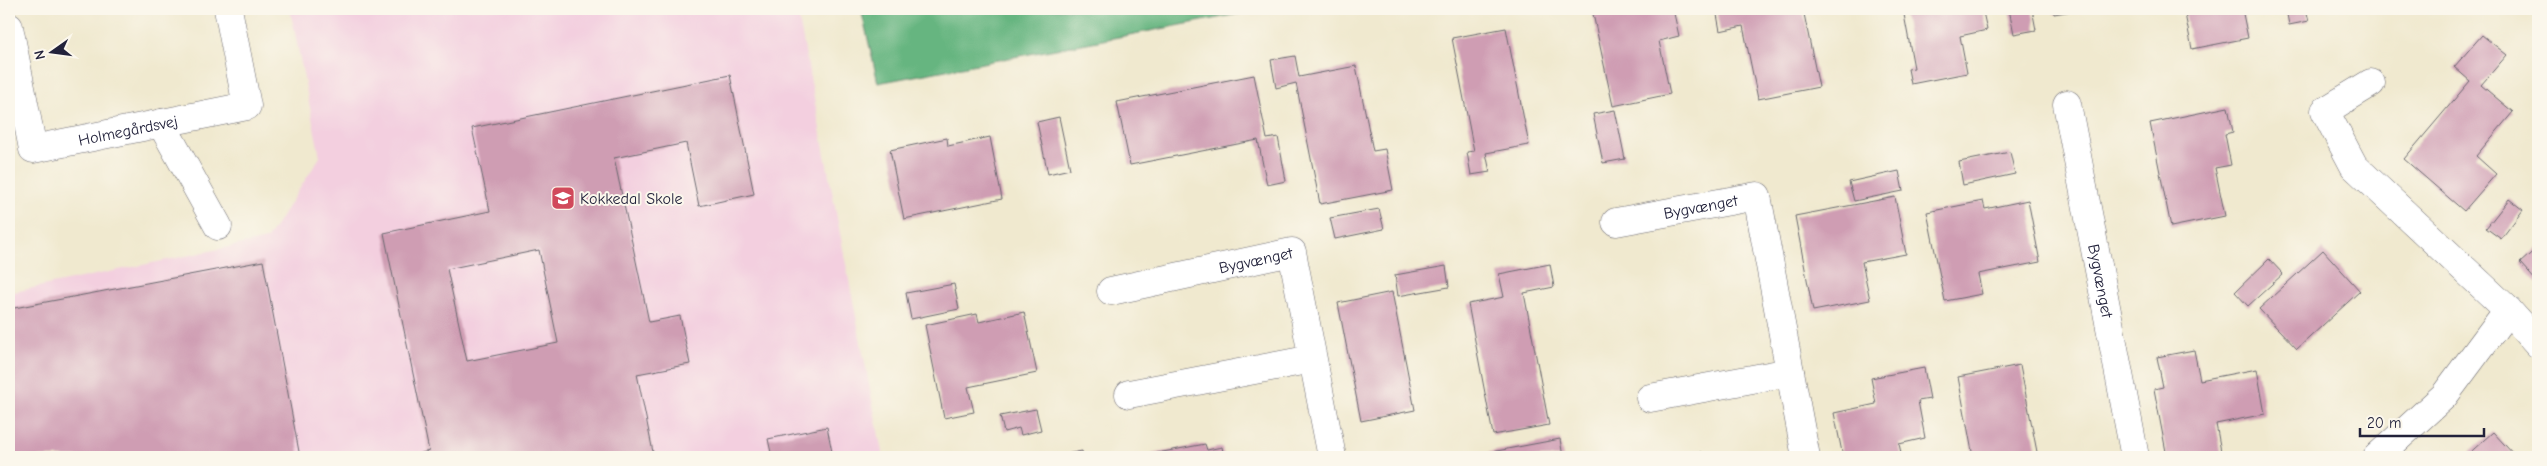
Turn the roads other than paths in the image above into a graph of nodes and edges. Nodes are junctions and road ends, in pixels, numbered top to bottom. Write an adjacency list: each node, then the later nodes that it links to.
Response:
1 (228, 9): 5 (street, Holmegårdsvej)
2 (9, 27): 5 (street, Holmegårdsvej)
3 (2371, 83): 9 (street)
4 (2067, 104): 17 (street, Bygvænget)
5 (161, 123): 7 (street)
6 (1616, 222): 12 (street, Bygvænget)
7 (218, 226)
8 (1112, 291): 11 (street, Bygvænget)
9 (2508, 310): 10 (street); 18 (street)
10 (2538, 344)
11 (1312, 359): 13 (street); 15 (street, Bygvænget)
12 (1790, 372): 14 (street); 16 (street, Bygvænget)
13 (1130, 394)
14 (1650, 398)
15 (1332, 457)
16 (1806, 457)
17 (2136, 457)
18 (2377, 457)

